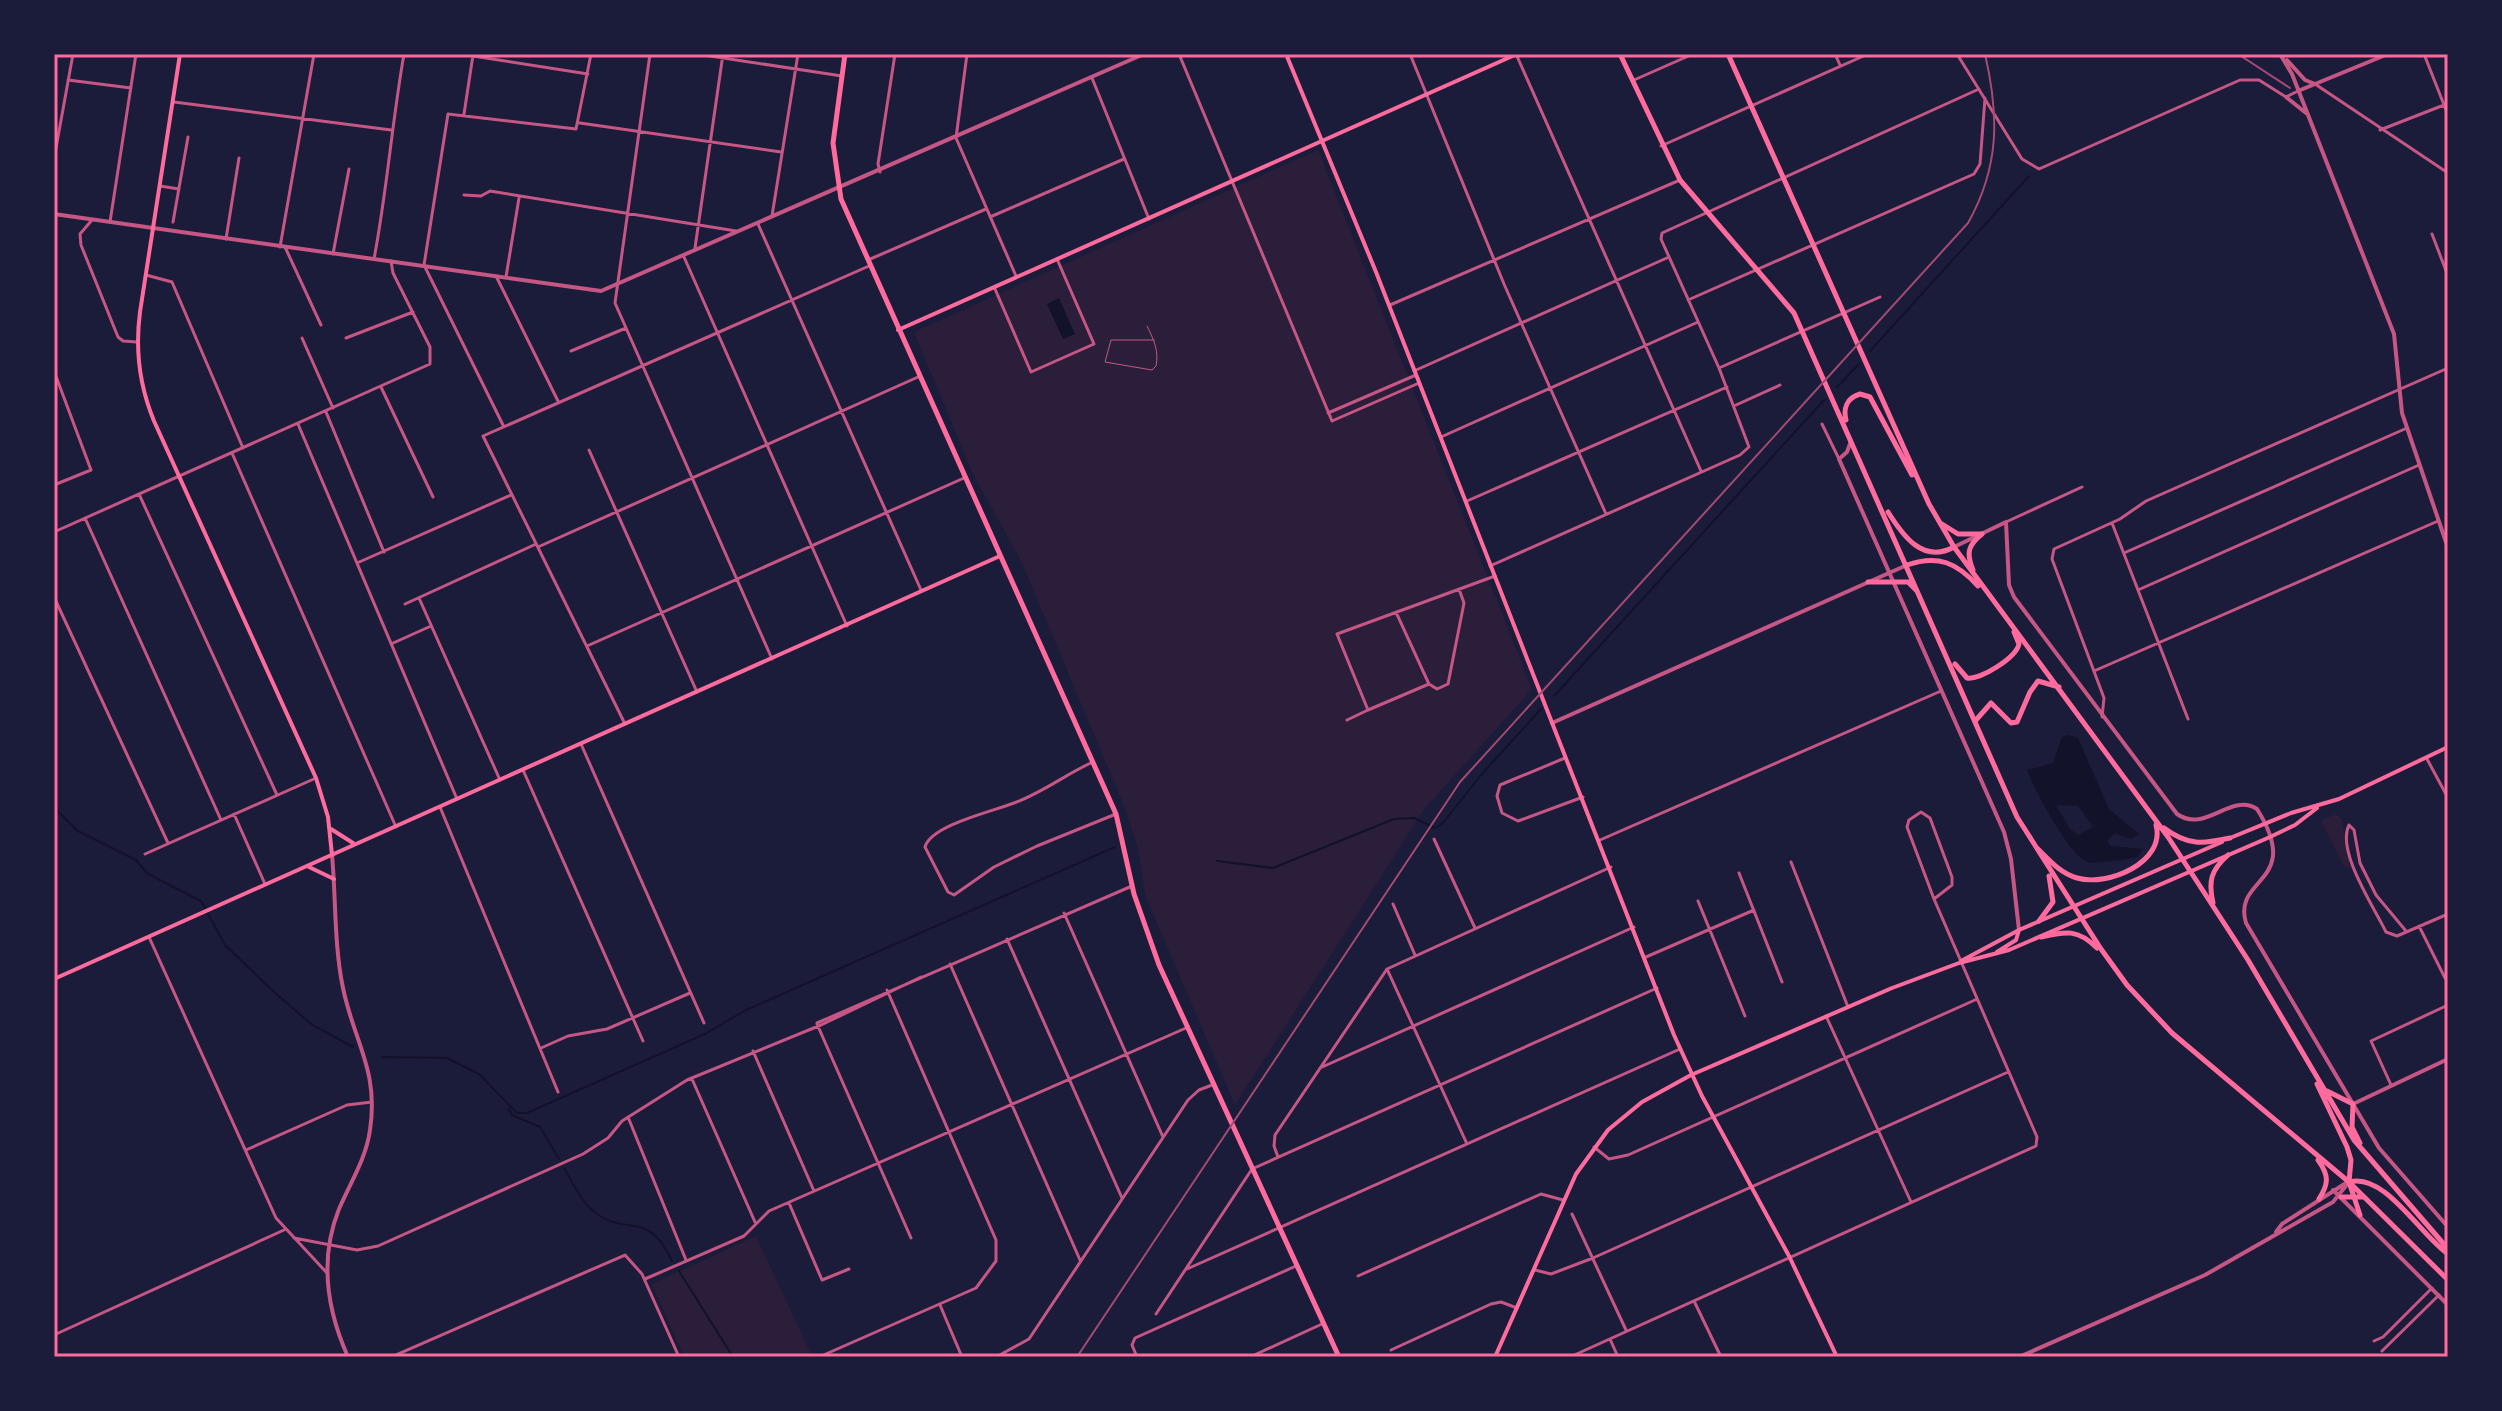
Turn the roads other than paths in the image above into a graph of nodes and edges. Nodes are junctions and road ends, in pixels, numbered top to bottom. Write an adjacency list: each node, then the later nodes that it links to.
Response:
1 (73, 54): 36 (street)
2 (136, 54): 39 (street)
3 (180, 54): 45 (main road)
4 (304, 54): 27 (street)
5 (404, 54): 53 (street)
6 (460, 54): 28 (street)
7 (591, 54): 33 (street)
8 (650, 54): 55 (street)
9 (697, 54): 29 (street)
10 (798, 54): 32 (street)
11 (845, 54): 34 (main road)
12 (895, 54): 66 (street)
13 (967, 54): 57 (street)
14 (1144, 54): 35 (street)
15 (1179, 54): 70 (street)
16 (1286, 54): 59 (main road)
17 (1410, 54): 42 (street)
18 (1517, 54): 42 (main road); 83 (street)
19 (1620, 54): 37 (main road)
20 (1693, 54): 37 (street)
21 (1728, 54): 47 (main road)
22 (1835, 54): 31 (street)
23 (1868, 54): 31 (street)
24 (1957, 54): 40 (street)
25 (2388, 54): 38 (street)
26 (2424, 54): 46 (street)
27 (314, 55): 51 (street)
28 (473, 55): 33 (street); 49 (street)
29 (723, 56): 32 (street); 58 (street)
30 (2282, 56): 38 (street); 41 (street)
31 (1840, 66): 47 (street)
32 (796, 69): 34 (street); 61 (street)
33 (588, 74): 52 (street)
34 (842, 76): 73 (main road)
35 (1092, 78): 57 (street); 64 (street)
36 (68, 80): 39 (street); 63 (street)
37 (1632, 81): 60 (main road)
38 (2315, 84): 41 (street); 54 (street)
39 (131, 88): 85 (street)
40 (1979, 89): 44 (street); 68 (street)
41 (2298, 91): 43 (street); 48 (street)
42 (1426, 96): 59 (main road); 101 (street)
43 (2286, 97): 44 (street); 48 (street)
44 (1985, 98): 93 (street)
45 (174, 102): 51 (street); 71 (main road)
46 (2444, 105): 50 (street); 54 (street)
47 (1751, 106): 60 (street); 68 (main road)
48 (2306, 113): 145 (street)
49 (464, 114): 52 (street); 104 (street)
50 (2448, 115)
51 (303, 119): 53 (street); 94 (street)
52 (580, 123): 55 (street)
53 (391, 130): 99 (street)
54 (2380, 130): 67 (street)
55 (638, 131): 58 (street); 78 (street)
56 (188, 137): 72 (street)
57 (956, 138): 66 (street); 76 (street)
58 (711, 142): 61 (street); 87 (street)
59 (1322, 142): 70 (main road); 117 (main road)
60 (1661, 146): 69 (main road)
61 (781, 152): 81 (street)
62 (239, 158): 92 (street)
63 (54, 159)
64 (1124, 159): 80 (street); 82 (street)
65 (349, 169): 96 (street)
66 (880, 172): 73 (street)
67 (2448, 173)
68 (1782, 177): 77 (street); 93 (main road)
69 (1680, 180): 77 (main road); 83 (street)
70 (1232, 181): 82 (main road); 152 (street)
71 (160, 186): 72 (street); 89 (main road)
72 (179, 189): 86 (street)
73 (838, 189): 81 (street); 103 (main road)
74 (464, 195): 75 (street)
75 (519, 196): 78 (street); 109 (street)
76 (986, 209): 80 (street); 103 (street)
77 (1705, 212): 98 (street); 105 (main road)
78 (626, 213): 87 (street); 112 (street)
79 (54, 214): 84 (street)
80 (990, 217): 110 (street)
81 (771, 218): 88 (street)
82 (1149, 219): 100 (main road)
83 (1589, 219): 101 (street); 111 (street)
84 (92, 220): 85 (street); 131 (street)
85 (110, 222): 89 (street)
86 (173, 222)
87 (699, 224): 90 (street); 95 (street)
88 (758, 224): 90 (street); 115 (street)
89 (154, 229): 92 (street); 106 (main road)
90 (739, 233): 95 (street)
91 (2432, 234): 108 (street)
92 (226, 239): 94 (street)
93 (1812, 246): 105 (street); 119 (main road)
94 (283, 247): 96 (street); 122 (street)
95 (694, 252): 97 (street)
96 (333, 254): 99 (street)
97 (684, 257): 112 (street); 127 (street)
98 (1669, 257): 111 (street); 116 (street)
99 (374, 259): 102 (street)
100 (1057, 259): 110 (main road); 113 (street)
101 (1494, 260): 117 (street); 121 (street)
102 (391, 261): 104 (street); 118 (street)
103 (868, 263): 115 (street); 125 (main road)
104 (424, 265): 107 (street); 155 (street)
105 (1759, 269): 116 (street); 126 (main road)
106 (146, 275): 131 (main road); 160 (street)
107 (496, 276): 109 (street); 146 (street)
108 (2448, 276)
109 (506, 277): 112 (street)
110 (1017, 277): 113 (main road)
111 (1616, 281): 121 (street); 132 (street)
112 (616, 287): 124 (street)
113 (994, 287): 125 (main road)
114 (1880, 297): 119 (street)
115 (792, 300): 127 (street); 151 (street)
116 (1688, 300): 120 (street)
117 (1388, 306): 138 (main road)
118 (413, 312): 129 (street); 142 (street)
119 (1844, 313): 126 (street); 172 (main road)
120 (1698, 322): 132 (street); 135 (street)
121 (1521, 323): 138 (street); 144 (street)
122 (321, 325)
123 (1147, 326): 130 (lane)
124 (626, 328): 133 (street); 134 (street)
125 (898, 331): 139 (main road)
126 (1803, 331): 135 (street); 158 (main road)
127 (717, 334): 134 (street); 159 (street)
128 (302, 338): 148 (street)
129 (346, 338)
130 (1154, 340): 130 (lane)
131 (137, 342): 167 (main road)
132 (1645, 345): 144 (street); 149 (street)
133 (571, 351)
134 (642, 366): 146 (street); 168 (street)
135 (1719, 368): 143 (street)
136 (2448, 368): 145 (street)
137 (54, 371): 170 (street)
138 (1415, 373): 140 (main road); 152 (street)
139 (918, 377): 151 (street); 169 (main road)
140 (1419, 383): 152 (street); 157 (main road)
141 (1780, 385): 147 (street)
142 (381, 387): 148 (street); 175 (street)
143 (1727, 387): 147 (street); 149 (street)
144 (1550, 388): 157 (street); 162 (street)
145 (2400, 389): 156 (street); 185 (street)
146 (558, 402): 155 (street)
147 (1735, 405): 166 (street)
148 (333, 408): 150 (street)
149 (1674, 410): 162 (street); 166 (street)
150 (326, 412): 153 (street); 192 (street)
151 (842, 412): 159 (street); 179 (street)
152 (1328, 413)
153 (298, 424): 160 (street); 195 (street)
154 (1822, 424): 164 (street)
155 (503, 425): 174 (street)
156 (2407, 428): 165 (street); 193 (street)
157 (1441, 437): 177 (main road)
158 (1852, 438): 164 (street); 172 (main road); 176 (main road)
159 (766, 445): 168 (street); 189 (street)
160 (243, 448): 163 (street)
161 (589, 450): 178 (street)
162 (1578, 452): 177 (street); 180 (street)
163 (232, 453): 167 (street); 255 (street)
164 (1839, 459): 198 (street)
165 (2419, 465): 183 (street); 205 (street)
166 (1701, 472): 180 (street)
167 (180, 476): 173 (street); 240 (main road)
168 (692, 478): 178 (street); 200 (street)
169 (964, 478): 179 (street); 194 (main road)
170 (54, 485)
171 (2082, 487): 184 (street)
172 (1922, 489): 182 (main road)
173 (139, 494): 181 (street); 242 (street)
174 (511, 495): 188 (street); 192 (street)
175 (433, 497)
176 (1878, 498): 190 (main road); 196 (main road)
177 (1465, 502): 197 (main road)
178 (617, 512): 188 (street); 212 (street)
179 (886, 513): 189 (street); 207 (street)
180 (1606, 514): 197 (street)
181 (85, 518): 186 (street); 251 (street)
182 (1937, 520): 187 (main road); 190 (main road)
183 (2438, 521): 191 (street); 217 (street)
184 (2006, 522): 187 (street); 228 (street)
185 (2112, 523): 193 (street); 222 (street)
186 (54, 532)
187 (1982, 534): 190 (street); 202 (main road)
188 (536, 546): 209 (street); 219 (street)
189 (812, 546): 200 (street); 216 (street)
190 (1954, 547): 202 (main road)
191 (2448, 548)
192 (384, 552): 195 (street)
193 (2124, 553): 205 (street)
194 (1002, 555): 207 (main road); 238 (main road)
195 (357, 563): 218 (street)
196 (1907, 565): 198 (street); 206 (main road); 211 (main road)
197 (1490, 566): 199 (main road)
198 (1889, 572): 201 (street); 203 (street)
199 (1495, 576): 204 (street); 232 (main road)
200 (737, 580): 212 (street); 221 (street)
201 (1893, 580): 203 (main road); 206 (main road); 225 (street)
202 (1977, 580): 211 (main road)
203 (1868, 582): 232 (street)
204 (1459, 589): 213 (street); 223 (street)
205 (2138, 590): 217 (street)
206 (1919, 592): 220 (main road)
207 (922, 593): 216 (main road)
208 (54, 597): 260 (street)
209 (419, 598): 210 (street); 215 (street)
210 (405, 604)
211 (2000, 610): 214 (main road)
212 (661, 612): 219 (street); 226 (street)
213 (1396, 612): 223 (street); 227 (street)
214 (2009, 621): 220 (main road); 224 (main road)
215 (431, 626): 218 (street); 241 (street)
216 (847, 626): 221 (main road)
217 (2159, 643): 222 (street); 229 (street)
218 (391, 644): 245 (street)
219 (586, 646): 233 (street)
220 (1949, 658): 231 (main road)
221 (772, 660): 226 (main road)
222 (2094, 671): 228 (street)
223 (1429, 684): 227 (street)
224 (2060, 687): 231 (main road); 247 (main road)
225 (1943, 690): 259 (street); 294 (street)
226 (697, 692): 233 (main road)
227 (1368, 710): 230 (street)
228 (2102, 717): 253 (street)
229 (2188, 719)
230 (1347, 720)
231 (1976, 720): 261 (main road)
232 (1552, 723): 236 (main road)
233 (625, 724): 234 (main road)
234 (581, 744): 239 (main road); 310 (street)
235 (2448, 747): 237 (main road)
236 (1567, 758): 243 (main road); 243 (street)
237 (2427, 759): 244 (street); 248 (main road)
238 (1093, 762): 250 (main road); 250 (street)
239 (523, 770): 241 (main road); 317 (street)
240 (316, 778): 242 (street); 254 (main road)
241 (500, 780): 245 (main road)
242 (277, 795): 249 (street)
243 (1583, 797): 259 (main road)
244 (2448, 798)
245 (457, 799): 246 (main road)
246 (440, 807): 255 (main road); 324 (street)
247 (2148, 807): 252 (main road); 261 (main road)
248 (2317, 808): 253 (main road); 256 (main road)
249 (234, 814): 251 (street); 276 (street)
250 (1116, 814): 277 (main road)
251 (221, 820): 260 (street)
252 (2158, 823): 257 (main road); 268 (main road)
253 (2264, 823): 256 (street); 257 (main road)
254 (329, 827): 262 (main road); 264 (main road)
255 (396, 827): 262 (main road)
256 (2270, 837): 265 (main road); 341 (street)
257 (2230, 838): 268 (main road)
258 (1434, 839): 292 (street)
259 (1600, 840): 271 (main road)
260 (168, 843): 263 (street)
261 (2031, 843): 272 (main road)
262 (355, 844): 264 (main road)
263 (145, 854)
264 (332, 855): 270 (main road); 275 (street)
265 (2228, 855): 273 (main road); 284 (main road)
266 (2358, 856): 267 (street); 267 (street); 278 (street)
267 (2349, 857): 280 (street)
268 (2182, 859): 273 (main road); 283 (main road)
269 (1791, 862): 314 (street)
270 (306, 867): 275 (main road); 276 (main road)
271 (1611, 867): 291 (main road); 292 (street)
272 (2046, 867): 283 (main road); 289 (main road)
273 (2191, 872): 284 (main road); 288 (main road)
274 (1739, 873): 285 (street)
275 (334, 879): 340 (street)
276 (266, 884): 296 (main road)
277 (1132, 886): 286 (street); 321 (main road)
278 (2376, 895): 280 (street); 295 (street)
279 (1934, 899): 279 (street); 303 (street)
280 (2370, 899): 295 (street)
281 (1698, 901): 293 (street)
282 (1393, 904): 299 (street)
283 (2072, 906): 288 (main road); 289 (main road)
284 (2214, 907): 323 (main road)
285 (1754, 910): 293 (street); 308 (street)
286 (1064, 913): 298 (street); 327 (street)
287 (2448, 914): 290 (street)
288 (2081, 920): 297 (main road); 302 (main road)
289 (2039, 921): 294 (main road)
290 (2419, 926): 295 (street); 306 (street)
291 (1634, 927): 301 (main road); 320 (street)
292 (1475, 928): 299 (street)
293 (1710, 929): 301 (street); 315 (street)
294 (2019, 930): 300 (main road); 303 (main road)
295 (2407, 932)
296 (149, 937): 307 (main road); 350 (street)
297 (2041, 937): 300 (main road); 302 (main road)
298 (1007, 939): 304 (street); 334 (street)
299 (1415, 955): 305 (street)
300 (1992, 956): 303 (main road)
301 (1646, 957): 309 (main road)
302 (2106, 957): 351 (main road)
303 (1959, 963): 312 (street); 314 (main road)
304 (950, 964): 311 (street); 342 (street)
305 (1387, 969): 320 (street); 330 (street)
306 (2445, 978)
307 (54, 979)
308 (1782, 982)
309 (1657, 988): 325 (main road); 336 (street)
310 (690, 993): 317 (street); 318 (street)
311 (888, 993): 319 (street); 346 (street)
312 (1975, 1000): 328 (street); 331 (street)
313 (2448, 1005): 337 (street)
314 (1848, 1007): 316 (main road)
315 (1745, 1016)
316 (1826, 1016): 328 (street); 332 (main road)
317 (632, 1017): 322 (street); 324 (street)
318 (704, 1023)
319 (817, 1024): 326 (street); 354 (street)
320 (1413, 1026): 330 (street); 336 (street)
321 (1187, 1028): 327 (street); 335 (main road)
322 (643, 1041)
323 (2297, 1044): 338 (main road); 356 (main road)
324 (540, 1048): 339 (street)
325 (1680, 1049): 332 (main road); 348 (street)
326 (753, 1051): 333 (street); 359 (street)
327 (1125, 1055): 334 (street); 347 (street)
328 (1844, 1058): 344 (street); 345 (street)
329 (2448, 1059): 337 (street)
330 (1317, 1069): 353 (street)
331 (2008, 1072): 345 (street); 366 (street)
332 (1691, 1075): 344 (main road); 349 (main road)
333 (692, 1079): 343 (street); 370 (street)
334 (1069, 1079): 342 (street); 363 (street)
335 (1212, 1085): 347 (street); 355 (main road)
336 (1440, 1085): 348 (street); 353 (street)
337 (2391, 1085): 341 (street)
338 (2322, 1088): 341 (main road); 352 (main road)
339 (558, 1092)
340 (372, 1102): 350 (street); 377 (street)
341 (2353, 1104): 352 (main road); 371 (street)
342 (1011, 1105): 346 (street); 382 (street)
343 (628, 1117): 377 (street); 381 (street)
344 (1712, 1117): 349 (street); 357 (main road)
345 (1877, 1131): 357 (street); 366 (street)
346 (949, 1132): 354 (street); 394 (street)
347 (1163, 1138): 363 (street)
348 (1467, 1144): 372 (street)
349 (1594, 1147): 365 (main road)
350 (246, 1150): 373 (street)
351 (2310, 1150): 356 (main road); 364 (main road)
352 (2364, 1151): 378 (main road)
353 (1278, 1157): 355 (street)
354 (878, 1163): 359 (street); 376 (street)
355 (1252, 1169): 372 (main road); 386 (street)
356 (2349, 1182): 358 (street); 360 (main road); 361 (street); 362 (main road); 378 (main road)
357 (1752, 1187): 379 (main road); 380 (street)
358 (2333, 1190): 361 (street); 364 (street)
359 (815, 1191): 367 (street)
360 (2352, 1196): 361 (main road); 362 (main road); 369 (main road)
361 (2341, 1197): 369 (street); 374 (street)
362 (2366, 1198): 390 (main road)
363 (1123, 1199): 382 (street)
364 (2319, 1199): 374 (street)
365 (1563, 1200): 385 (main road); 388 (street)
366 (1911, 1202): 379 (street)
367 (789, 1203): 370 (street); 384 (street)
368 (1572, 1214): 380 (street)
369 (2360, 1215): 391 (street)
370 (756, 1224): 381 (street)
371 (2448, 1227)
372 (1279, 1228): 383 (main road); 386 (street)
373 (284, 1230): 375 (street); 400 (street)
374 (2276, 1232): 419 (street)
375 (294, 1238): 377 (street); 387 (street)
376 (911, 1238)
377 (329, 1246): 387 (street)
378 (2448, 1252)
379 (1789, 1256): 393 (street); 418 (main road)
380 (1593, 1258): 385 (street); 399 (street)
381 (686, 1260): 389 (street)
382 (1081, 1262): 410 (street)
383 (1296, 1266): 398 (main road); 411 (street)
384 (849, 1269)
385 (1533, 1269): 396 (main road)
386 (1186, 1270): 397 (street)
387 (327, 1273): 405 (street)
388 (1358, 1276)
389 (645, 1279): 406 (street); 407 (street)
390 (2448, 1280)
391 (2432, 1288): 392 (street); 402 (street)
392 (2439, 1295): 395 (street); 404 (street)
393 (1694, 1301): 399 (street); 417 (street)
394 (940, 1305): 408 (street); 409 (street)
395 (2448, 1305)
396 (1517, 1308): 403 (street); 414 (main road)
397 (1156, 1314)
398 (1322, 1324): 412 (street); 413 (main road)
399 (1626, 1332): 401 (street)
400 (54, 1335)
401 (1610, 1339): 415 (street); 416 (street)
402 (2374, 1341)
403 (1391, 1350)
404 (2382, 1351)
405 (348, 1357)
406 (391, 1357)
407 (679, 1357)
408 (819, 1357)
409 (962, 1357)
410 (996, 1357)
411 (1137, 1357)
412 (1250, 1357)
413 (1339, 1357)
414 (1495, 1357)
415 (1570, 1357)
416 (1618, 1357)
417 (1721, 1357)
418 (1837, 1357)
419 (2019, 1357)

